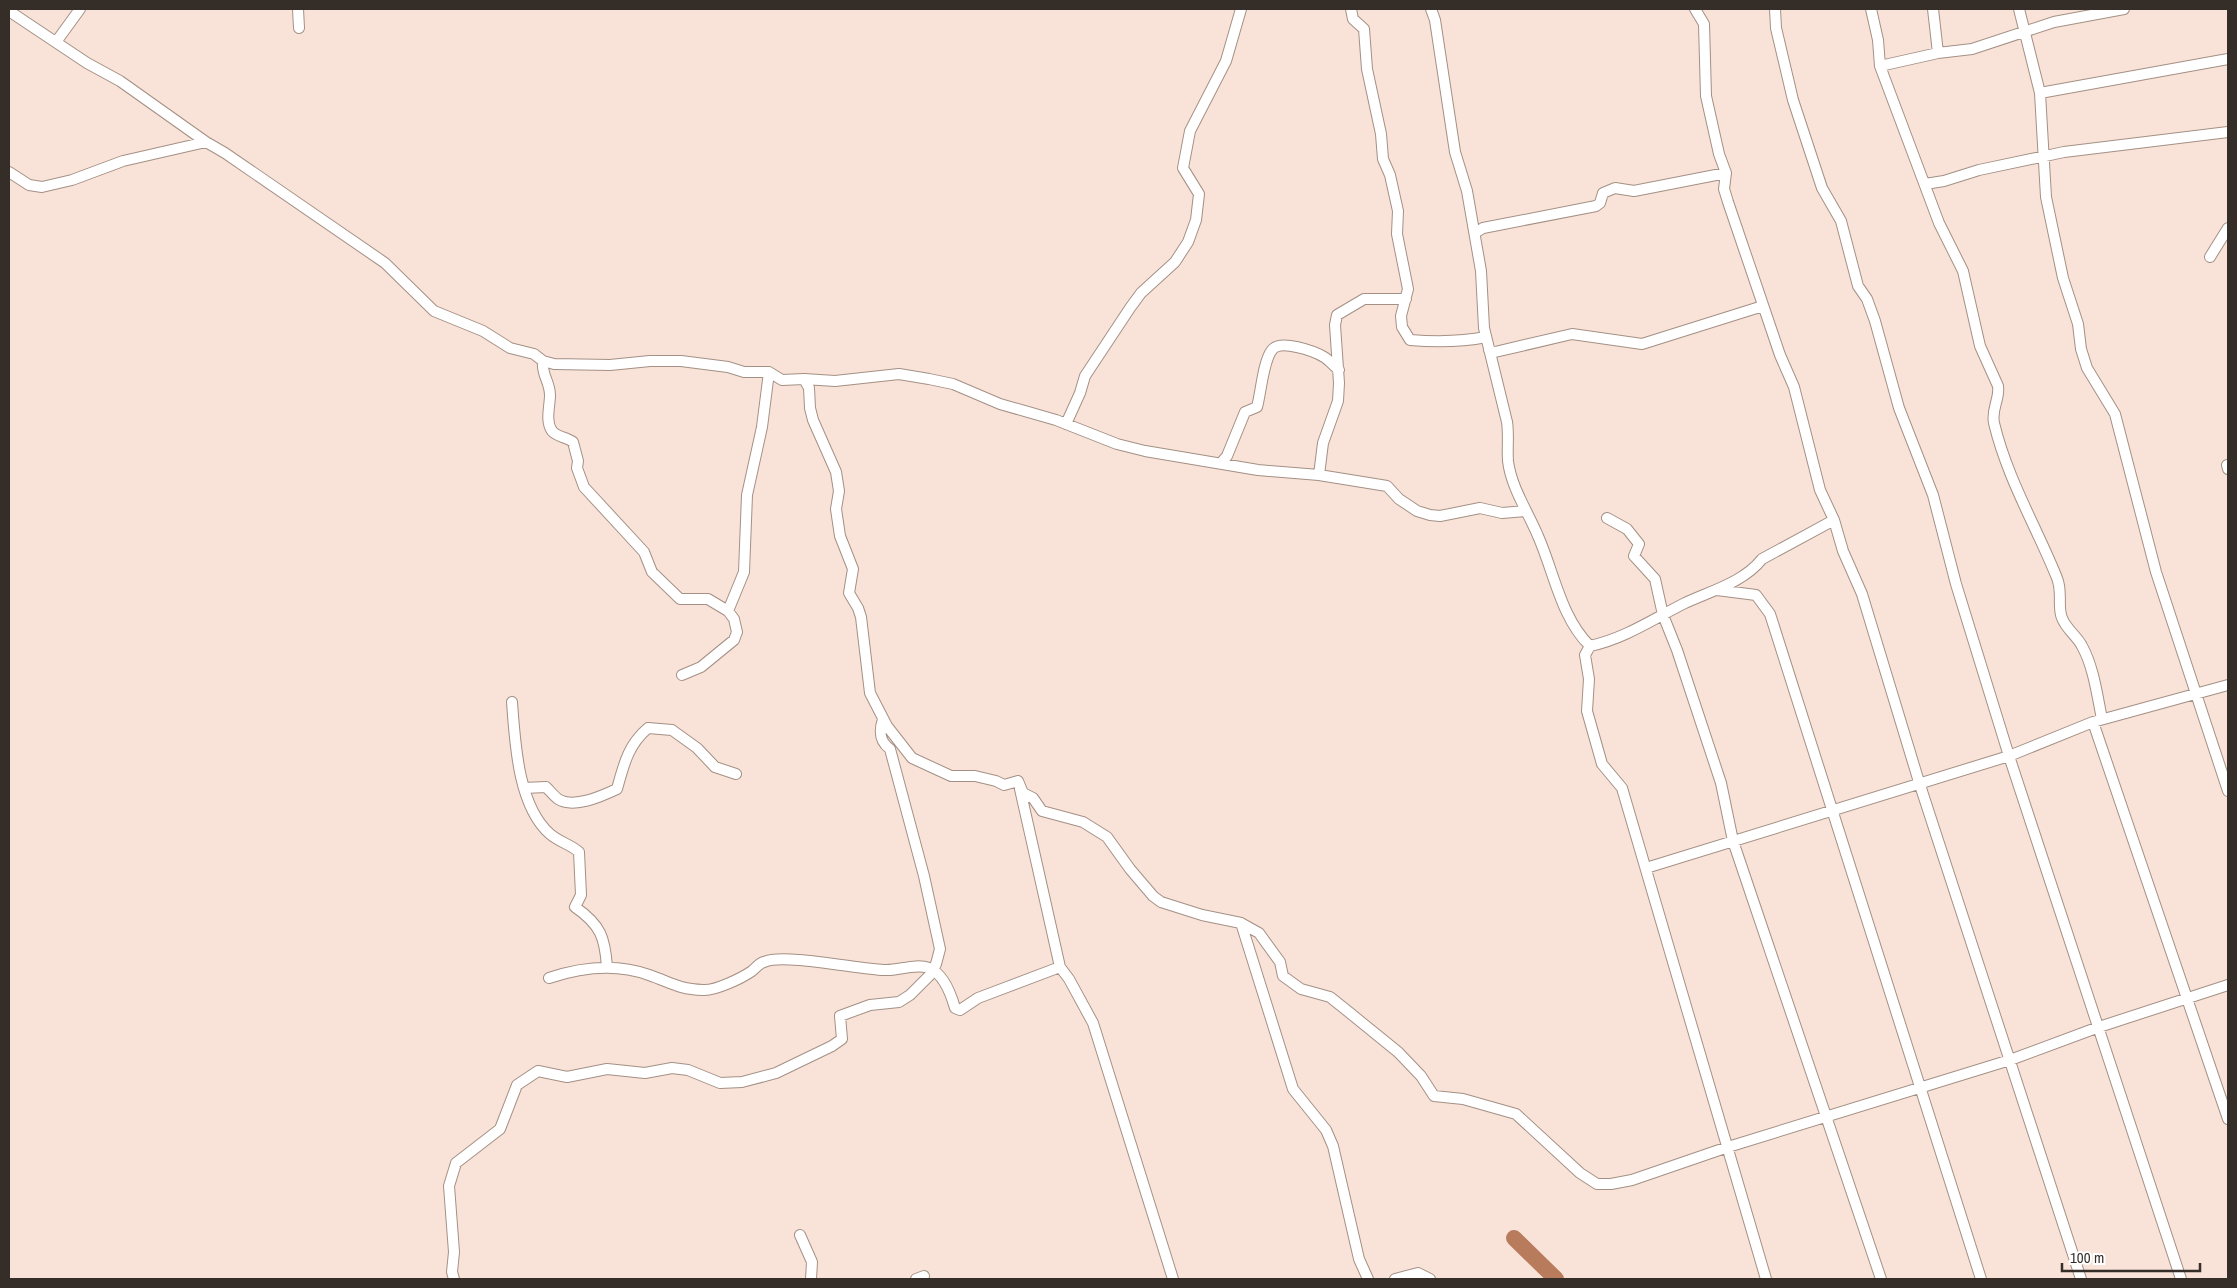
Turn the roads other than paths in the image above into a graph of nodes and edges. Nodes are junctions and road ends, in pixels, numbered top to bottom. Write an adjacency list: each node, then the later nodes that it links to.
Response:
1 (80, 9): 15 (street)
2 (298, 9): 13 (street)
3 (1241, 9): 37 (street)
4 (1350, 9): 29 (street)
5 (1431, 9): 27 (street)
6 (1695, 9): 24 (street)
7 (1775, 9): 53 (street)
8 (1871, 9): 18 (street)
9 (1933, 9): 16 (street)
10 (2019, 9): 14 (street)
11 (2124, 9): 14 (street)
12 (9, 11): 15 (street)
13 (299, 28)
14 (2025, 30): 16 (street); 19 (street)
15 (56, 42): 21 (street)
16 (1938, 53): 18 (street)
17 (2228, 59): 19 (street)
18 (1880, 66): 25 (street)
19 (2040, 93): 22 (street)
20 (2228, 132): 22 (street)
21 (206, 142): 23 (street); 33 (street)
22 (2044, 155): 25 (street); 49 (street)
23 (9, 172)
24 (1726, 173): 27 (street); 30 (street)
25 (1925, 184): 52 (street)
26 (2228, 228): 28 (street)
27 (1474, 233): 31 (street)
28 (2210, 256)
29 (1406, 299): 31 (street); 34 (street)
30 (1763, 306): 32 (street); 42 (street)
31 (1486, 337): 32 (street)
32 (1489, 350): 40 (street)
33 (543, 361): 35 (street); 44 (street)
34 (1339, 370): 38 (street); 39 (street)
35 (768, 372): 36 (street); 44 (street)
36 (804, 379): 37 (street); 51 (street)
37 (1066, 424): 38 (street)
38 (1221, 462): 39 (street)
39 (1319, 475): 40 (street)
40 (1526, 511): 46 (street)
41 (1607, 518): 45 (street)
42 (1834, 520): 43 (street); 56 (street)
43 (1716, 590): 45 (street); 59 (street)
44 (728, 611): 47 (street)
45 (1663, 615): 46 (street); 60 (street)
46 (1590, 646): 61 (street)
47 (682, 675)
48 (2228, 685): 49 (street)
49 (2195, 695): 52 (street); 58 (street)
50 (512, 702): 57 (street)
51 (883, 719): 55 (street); 65 (street)
52 (2098, 721): 53 (street); 68 (street)
53 (2009, 756): 56 (street); 69 (street)
54 (736, 774): 57 (street)
55 (1018, 781): 62 (street); 63 (street)
56 (1918, 782): 59 (street); 70 (street)
57 (524, 788): 64 (street)
58 (2228, 792)
59 (1830, 809): 60 (street); 71 (street)
60 (1733, 840): 61 (street); 72 (street)
61 (1646, 868): 74 (street)
62 (1241, 923): 74 (street); 80 (street)
63 (1060, 967): 65 (street); 78 (street)
64 (607, 968): 65 (street); 66 (street)
65 (933, 971): 76 (street)
66 (549, 978)
67 (2228, 985): 68 (street)
68 (2187, 996): 69 (street); 73 (street)
69 (2099, 1027): 70 (street); 87 (street)
70 (2010, 1060): 71 (street); 86 (street)
71 (1919, 1086): 72 (street); 85 (street)
72 (1828, 1117): 74 (street); 84 (street)
73 (2228, 1119)
74 (1728, 1147): 83 (street)
75 (800, 1235): 77 (street)
76 (454, 1279)
77 (811, 1279)
78 (1173, 1279)
79 (1360, 1279): 80 (street)
80 (1368, 1279)
81 (1394, 1279): 82 (street)
82 (1430, 1279)
83 (1766, 1279)
84 (1881, 1279)
85 (1981, 1279)
86 (2081, 1279)
87 (2181, 1279)

